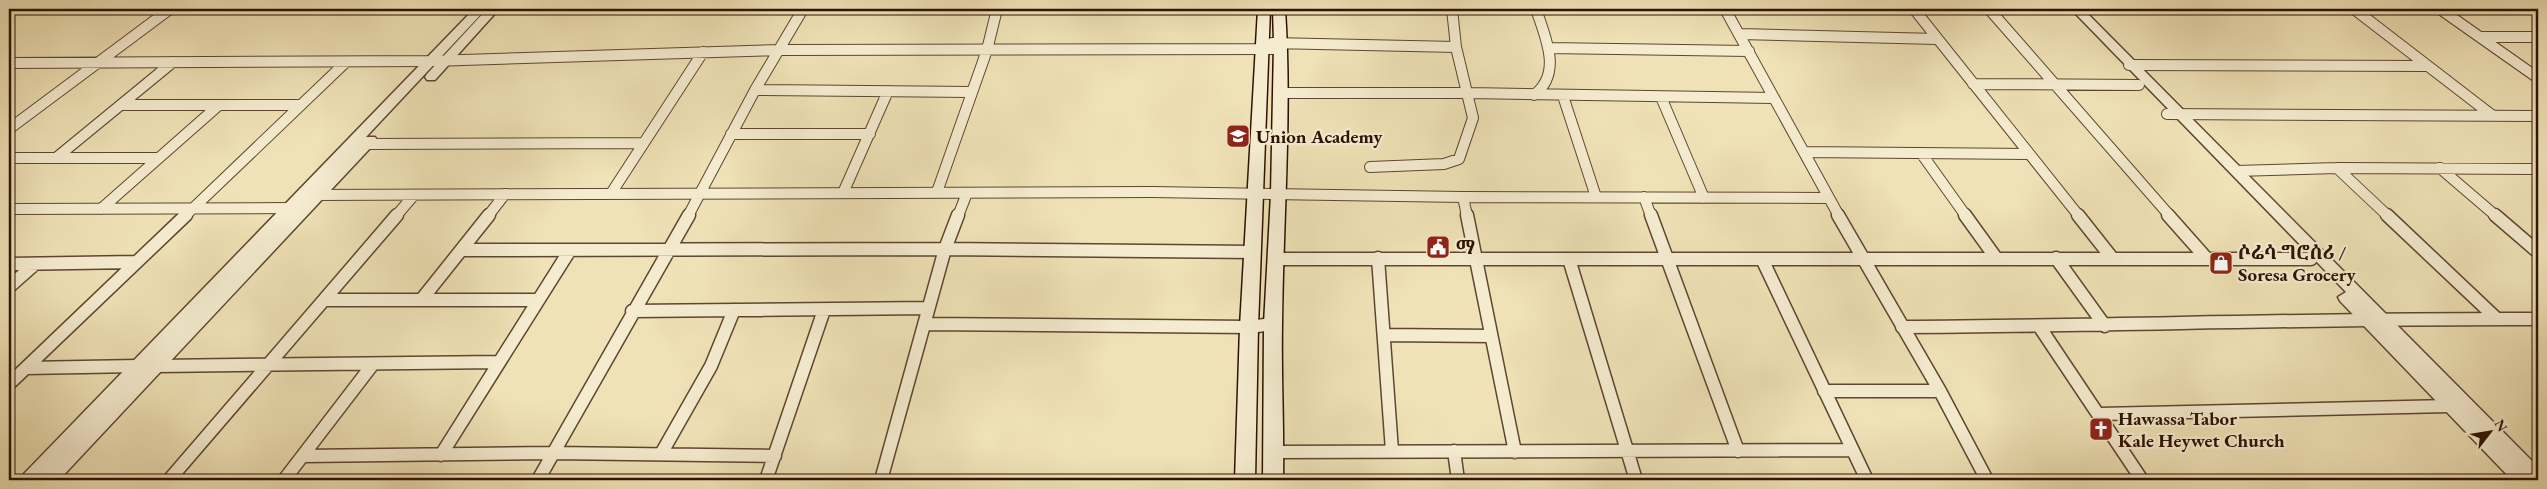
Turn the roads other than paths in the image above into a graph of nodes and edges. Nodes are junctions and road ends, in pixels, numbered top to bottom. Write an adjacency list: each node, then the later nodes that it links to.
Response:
1 (170, 9): 30 (street)
2 (480, 9): 29 (street)
3 (493, 9): 29 (street)
4 (804, 9): 25 (street)
5 (997, 9): 26 (street)
6 (1264, 9): 21 (main road)
7 (1279, 9): 22 (main road)
8 (1452, 9): 23 (street)
9 (1536, 9): 24 (street)
10 (1725, 9): 17 (street)
11 (1914, 9): 20 (street)
12 (1989, 9): 39 (street)
13 (2066, 9): 40 (street)
14 (2077, 9): 34 (street)
15 (2354, 9): 35 (street)
16 (2440, 9): 18 (street)
17 (1740, 34): 20 (street); 27 (street)
18 (2481, 37): 19 (street); 37 (street)
19 (2538, 37)
20 (1937, 39): 38 (street)
21 (1262, 46): 22 (street); 26 (street); 77 (main road)
22 (1281, 46): 23 (street); 44 (main road)
23 (1456, 46): 45 (street)
24 (1548, 48): 27 (street); 46 (street)
25 (780, 50): 26 (street); 28 (street); 41 (street)
26 (987, 50): 43 (street)
27 (1749, 51): 49 (street)
28 (702, 52): 29 (street); 59 (street)
29 (440, 61): 32 (street); 60 (street); 87 (street)
30 (97, 62): 31 (street); 33 (street); 56 (street)
31 (173, 62): 32 (street); 50 (street)
32 (346, 62): 52 (street)
33 (13, 63): 36 (street)
34 (2130, 65): 35 (street); 53 (street)
35 (2428, 66): 54 (street)
36 (9, 69)
37 (2538, 78)
38 (1972, 84): 39 (street); 63 (street)
39 (2054, 84): 40 (street); 107 (street)
40 (2139, 85): 53 (street)
41 (755, 90): 42 (street); 57 (street)
42 (888, 91): 43 (street); 58 (street)
43 (971, 92): 73 (street)
44 (1280, 93): 45 (street); 79 (main road)
45 (1468, 93): 46 (street); 67 (street)
46 (1534, 95): 47 (street)
47 (1563, 96): 48 (street); 83 (street)
48 (1661, 97): 49 (street); 85 (street)
49 (1774, 98): 61 (street)
50 (121, 105): 51 (street); 65 (street)
51 (219, 105): 52 (street); 66 (street)
52 (300, 105): 88 (street)
53 (2174, 114): 54 (street); 71 (street); 108 (street)
54 (2493, 116): 55 (street)
55 (2538, 116)
56 (9, 128)
57 (731, 134): 58 (street); 74 (street)
58 (870, 134): 75 (street)
59 (643, 143): 60 (street); 72 (street)
60 (367, 144): 80 (street)
61 (1804, 152): 62 (street); 86 (street)
62 (1921, 153): 63 (street); 100 (street)
63 (2029, 154): 102 (street)
64 (9, 158): 65 (street)
65 (56, 158): 66 (street)
66 (159, 158): 90 (street)
67 (1370, 167)
68 (2337, 168): 69 (street); 71 (street); 121 (street)
69 (2440, 168): 70 (street); 96 (street)
70 (2538, 169)
71 (2236, 171): 123 (street)
72 (612, 192): 74 (street); 78 (street)
73 (937, 192): 75 (street); 76 (street)
74 (701, 193): 75 (street); 94 (street)
75 (843, 193)
76 (967, 193): 77 (street); 91 (street)
77 (1256, 193): 79 (street); 95 (main road)
78 (505, 194): 81 (street); 92 (street)
79 (1279, 194): 82 (street); 103 (main road)
80 (318, 195): 81 (street); 87 (street)
81 (414, 195): 114 (street)
82 (1463, 197): 83 (street); 98 (street)
83 (1596, 197): 84 (street)
84 (1644, 198): 85 (street); 105 (street)
85 (1704, 198): 86 (street)
86 (1829, 198): 99 (street)
87 (300, 204): 88 (street); 135 (street); 136 (street)
88 (192, 208): 90 (street); 109 (street)
89 (9, 209): 90 (street)
90 (101, 209)
91 (945, 249): 94 (street); 95 (street); 116 (street)
92 (461, 250): 93 (street); 113 (street)
93 (570, 250): 94 (street); 115 (street)
94 (668, 250): 119 (street)
95 (1254, 252): 129 (main road)
96 (2538, 252)
97 (1378, 258): 98 (street); 103 (street); 130 (street)
98 (1475, 258): 104 (street); 131 (street)
99 (1862, 258): 100 (street); 106 (street); 128 (street)
100 (1996, 258): 101 (street)
101 (2056, 258): 102 (street); 127 (street)
102 (2112, 258): 107 (street)
103 (1276, 259): 125 (main road)
104 (1570, 259): 105 (street); 146 (street)
105 (1666, 259): 106 (street); 147 (street)
106 (1762, 259): 139 (street)
107 (2207, 259): 108 (street)
108 (2311, 259): 120 (street)
109 (136, 262): 111 (street); 137 (street)
110 (9, 264): 111 (street)
111 (35, 264): 112 (street)
112 (9, 287)
113 (422, 299): 114 (street); 115 (street)
114 (325, 300): 133 (street)
115 (538, 300): 132 (street)
116 (928, 308): 118 (street); 124 (street)
117 (734, 310): 118 (street); 119 (street); 151 (street)
118 (824, 310): 154 (street)
119 (632, 311): 150 (street)
120 (2366, 318): 123 (street); 127 (street); 141 (street)
121 (2497, 319): 122 (street); 123 (street)
122 (2538, 319)
123 (2383, 320): 155 (street)
124 (924, 324): 129 (street); 162 (street)
125 (1273, 324): 129 (street); 148 (main road)
126 (2039, 326): 127 (street); 128 (street); 142 (street)
127 (2105, 326)
128 (1902, 327): 140 (street)
129 (1249, 328): 163 (main road)
130 (1384, 335): 131 (street); 144 (street)
131 (1491, 336): 149 (street)
132 (499, 362): 134 (street); 152 (street)
133 (267, 364): 134 (street); 136 (street); 158 (street)
134 (372, 364): 153 (street)
135 (138, 366): 137 (street); 156 (street)
136 (158, 366): 157 (street)
137 (26, 368): 138 (street)
138 (9, 384)
139 (1824, 390): 140 (street); 143 (street)
140 (1940, 391): 168 (street)
141 (2450, 406): 142 (street); 170 (street)
142 (2100, 414): 169 (street)
143 (1852, 450): 147 (street); 167 (street)
144 (1392, 451): 145 (street); 148 (street)
145 (1454, 451): 149 (street); 165 (street)
146 (1629, 451): 147 (street); 149 (street); 166 (street)
147 (1738, 451)
148 (1273, 452): 164 (main road)
149 (1515, 452)
150 (554, 453): 151 (street); 152 (street); 160 (street)
151 (661, 454): 154 (street)
152 (441, 455): 153 (street)
153 (303, 456): 159 (street)
154 (775, 456): 161 (street)
155 (2538, 478)
156 (27, 480)
157 (48, 480)
158 (169, 480)
159 (284, 480)
160 (538, 480)
161 (766, 480)
162 (881, 480)
163 (1245, 480)
164 (1273, 480)
165 (1458, 480)
166 (1636, 480)
167 (1867, 480)
168 (1988, 480)
169 (2142, 480)
170 (2523, 480)

